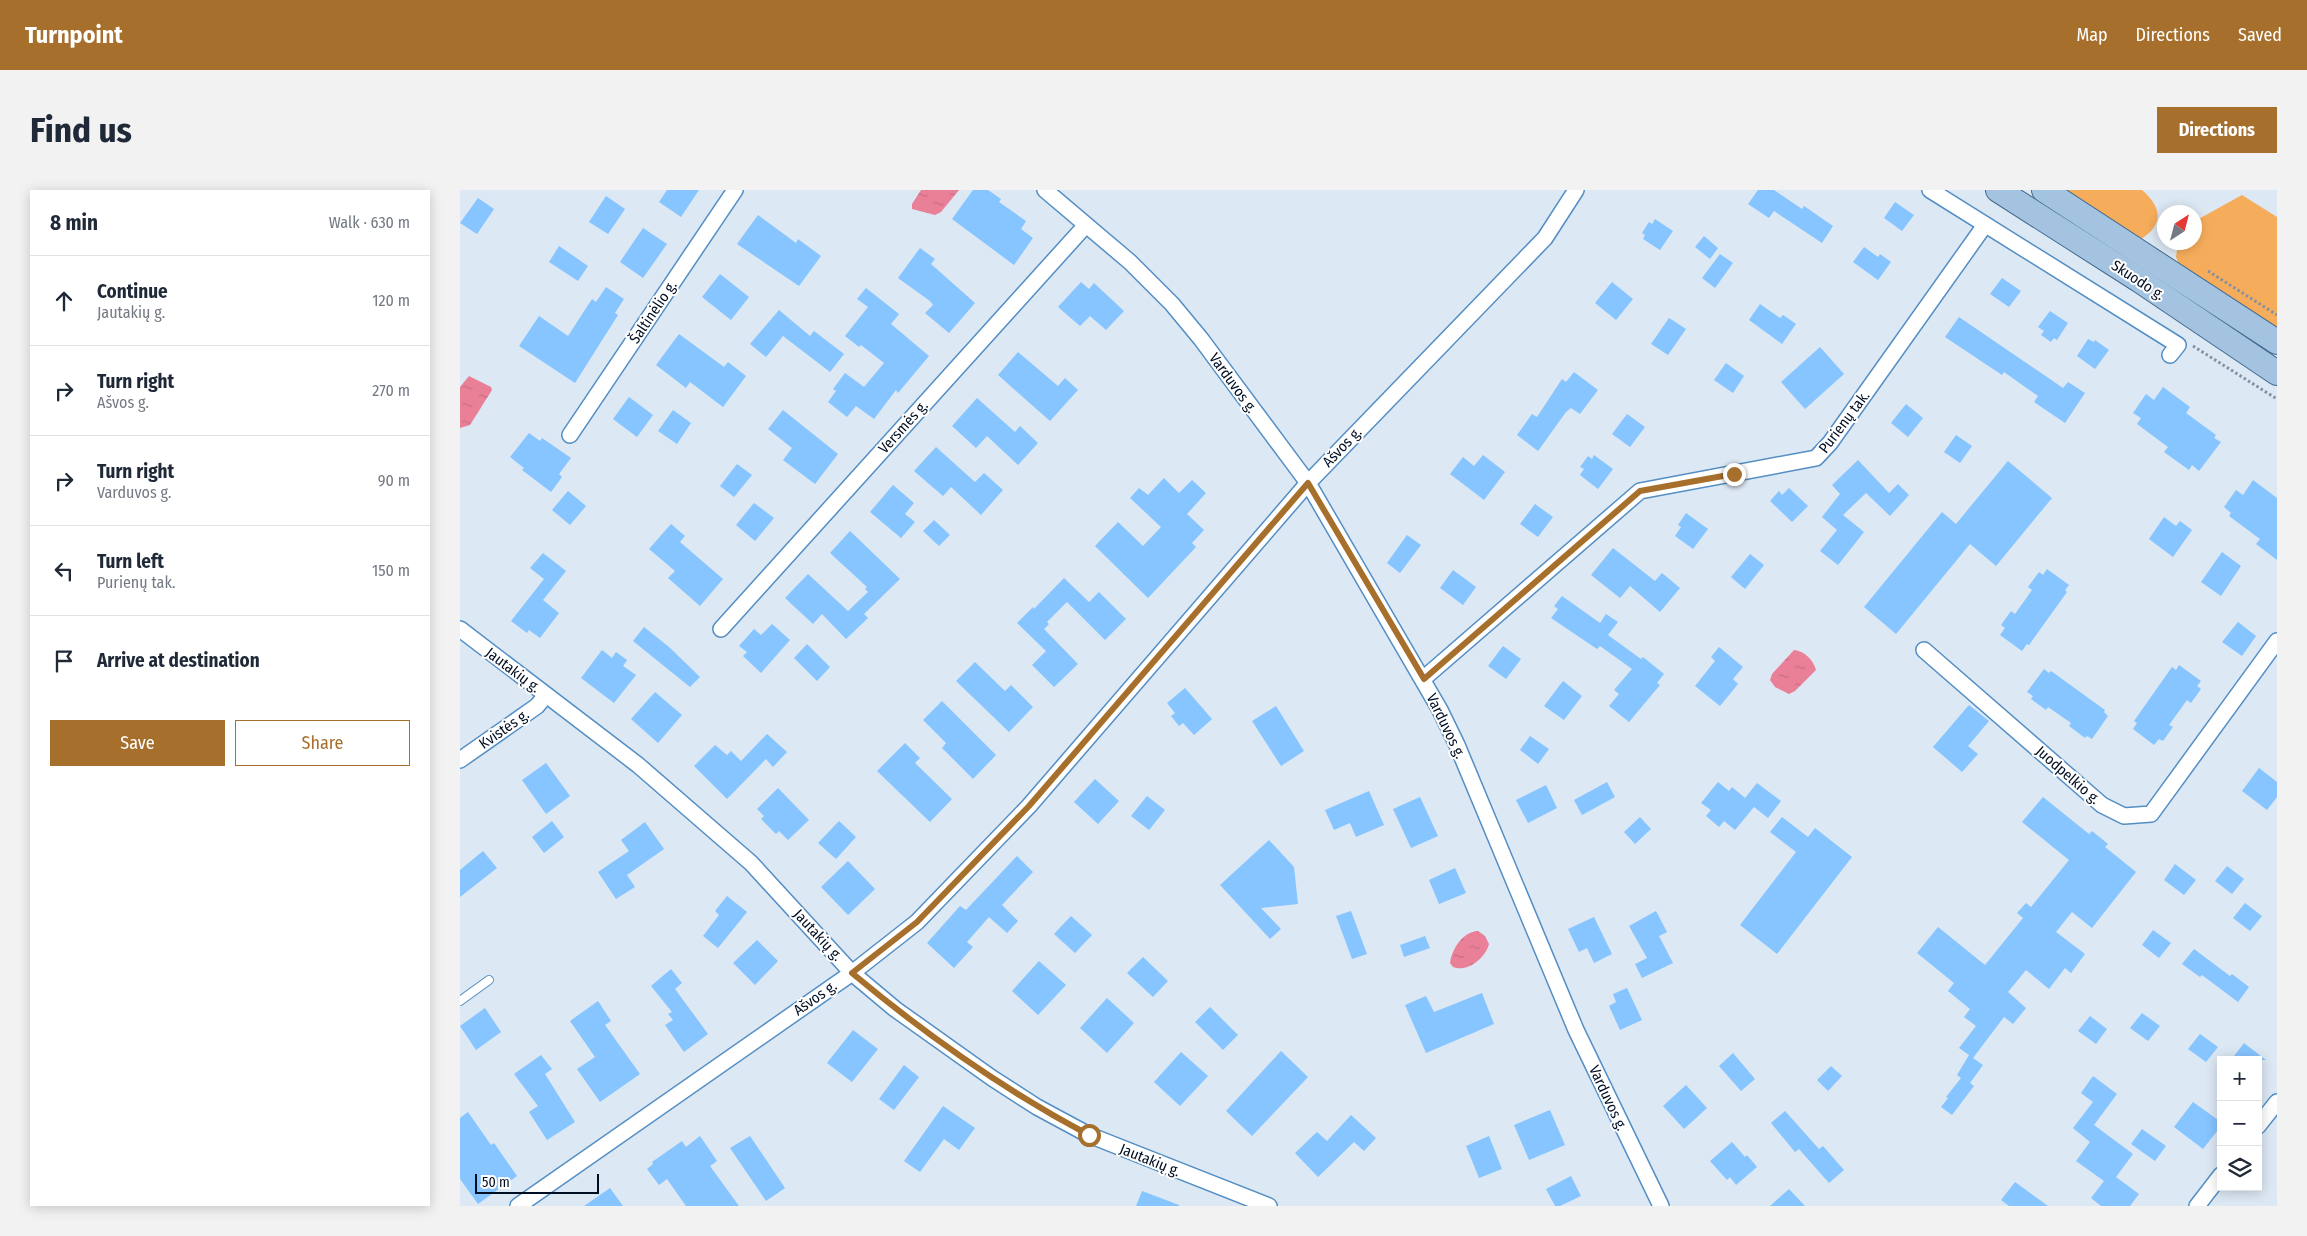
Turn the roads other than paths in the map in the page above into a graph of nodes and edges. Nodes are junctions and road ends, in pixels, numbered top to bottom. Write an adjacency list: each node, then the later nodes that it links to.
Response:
1 (735, 190): 12 (street, Šaltinėlio g.)
2 (1045, 190): 7 (street, Varduvos g.)
3 (1576, 190): 13 (street, Ašvos g.)
4 (1930, 190): 8 (street)
5 (1998, 190): 11 (main road, Skuodo g.)
6 (2044, 190): 9 (main road, Skuodo g.)
7 (1086, 225): 13 (street, Varduvos g.); 15 (street, Versmės g.)
8 (1986, 226): 10 (street); 18 (street, Purienų tak.)
9 (2277, 342)
10 (2170, 355)
11 (2277, 373)
12 (570, 435)
13 (1308, 483): 18 (street, Varduvos g.); 21 (street, Ašvos g.)
14 (460, 629): 19 (street, Jautakių g.)
15 (721, 629)
16 (2277, 641): 17 (street, Juodpelkio g.)
17 (1924, 650)
18 (1424, 679): 29 (street, Varduvos g.)
19 (546, 695): 20 (street, Kvistės g.); 21 (street, Jautakių g.)
20 (460, 760)
21 (852, 973): 27 (street, Ašvos g.); 28 (street, Jautakių g.)
22 (489, 980): 23 (lane)
23 (460, 1001)
24 (2277, 1102): 25 (street)
25 (2262, 1121)
26 (2217, 1180): 30 (street)
27 (518, 1206)
28 (1267, 1206)
29 (1661, 1206)
30 (2197, 1206)

